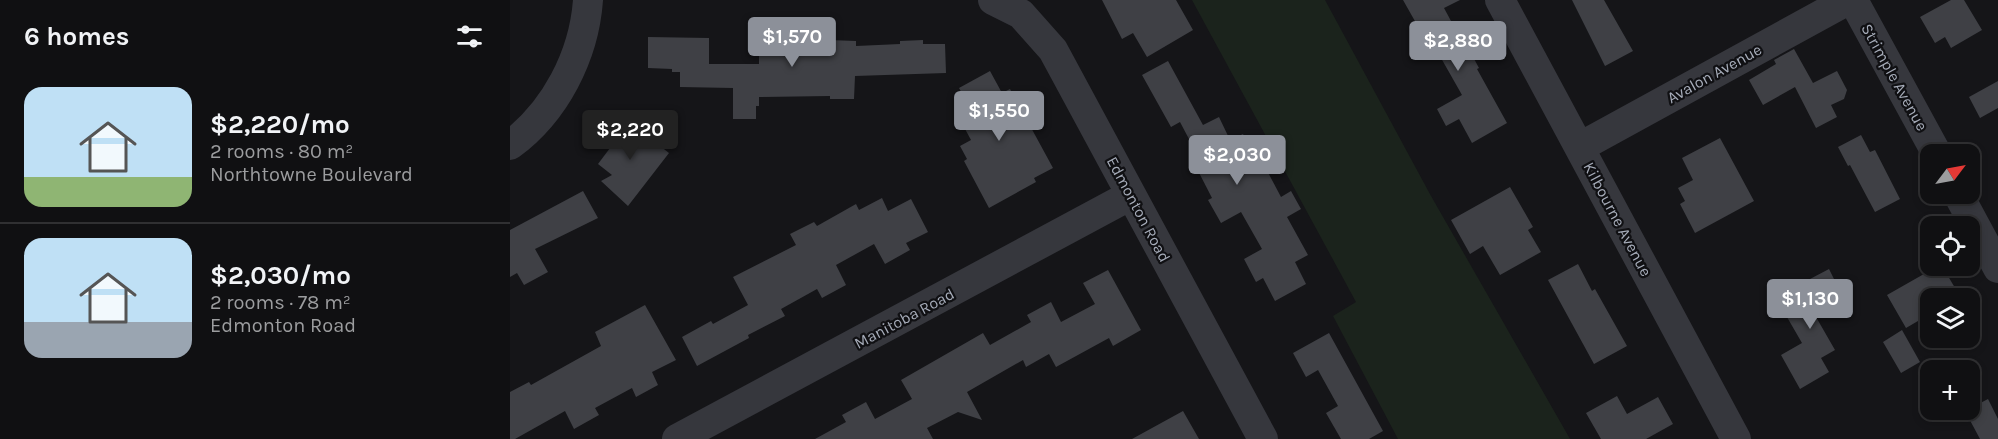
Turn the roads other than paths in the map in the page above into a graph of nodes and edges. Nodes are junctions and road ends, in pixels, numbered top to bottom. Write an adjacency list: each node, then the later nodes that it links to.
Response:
1 (588, 0): 6 (street)
2 (993, 0): 8 (street, Edmonton Road)
3 (1500, 0): 7 (street, Kilbourne Avenue)
4 (1851, 0): 5 (street, Strimple Avenue); 7 (street, Avalon Avenue)
5 (1931, 144)
6 (510, 145)
7 (1580, 147): 13 (street, Kilbourne Avenue)
8 (1131, 195): 11 (street, Manitoba Road); 12 (street, Edmonton Road)
9 (1963, 204): 10 (street)
10 (1998, 268)
11 (677, 439)
12 (1263, 439)
13 (1736, 439)

